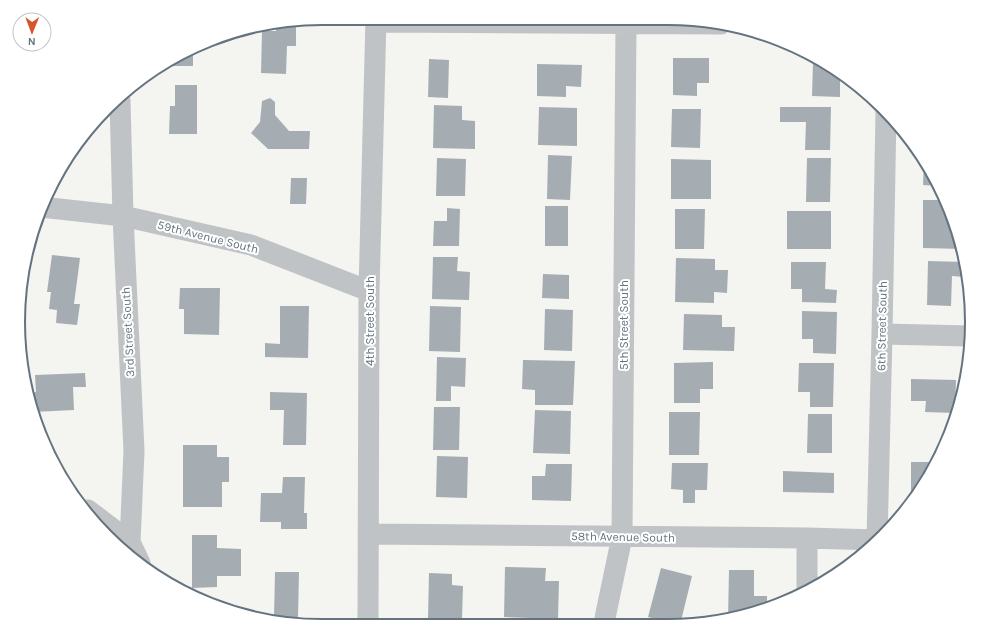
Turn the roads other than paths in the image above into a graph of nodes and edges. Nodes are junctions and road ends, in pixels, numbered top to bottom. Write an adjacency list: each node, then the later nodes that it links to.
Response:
1 (376, 25): 7 (street, 4th Street South)
2 (626, 25): 13 (street, 5th Street South)
3 (120, 104): 6 (street, 3rd Street South)
4 (886, 120): 8 (street, 6th Street South)
5 (48, 208): 6 (street, 59th Avenue South)
6 (123, 216): 7 (street, 59th Avenue South); 16 (street, 3rd Street South)
7 (370, 291): 12 (street, 4th Street South)
8 (882, 334): 9 (street); 11 (street, 6th Street South)
9 (964, 336)
10 (100, 519): 16 (street)
11 (878, 532)
12 (369, 534): 13 (street, 58th Avenue South); 19 (street, 4th Street South)
13 (622, 537): 14 (street, 58th Avenue South); 20 (street, 5th Street South)
14 (807, 538): 15 (street, 58th Avenue South); 18 (street)
15 (870, 540)
16 (130, 542): 17 (street, 3rd Street South)
17 (135, 553)
18 (807, 584)
19 (368, 619)
20 (605, 619)

